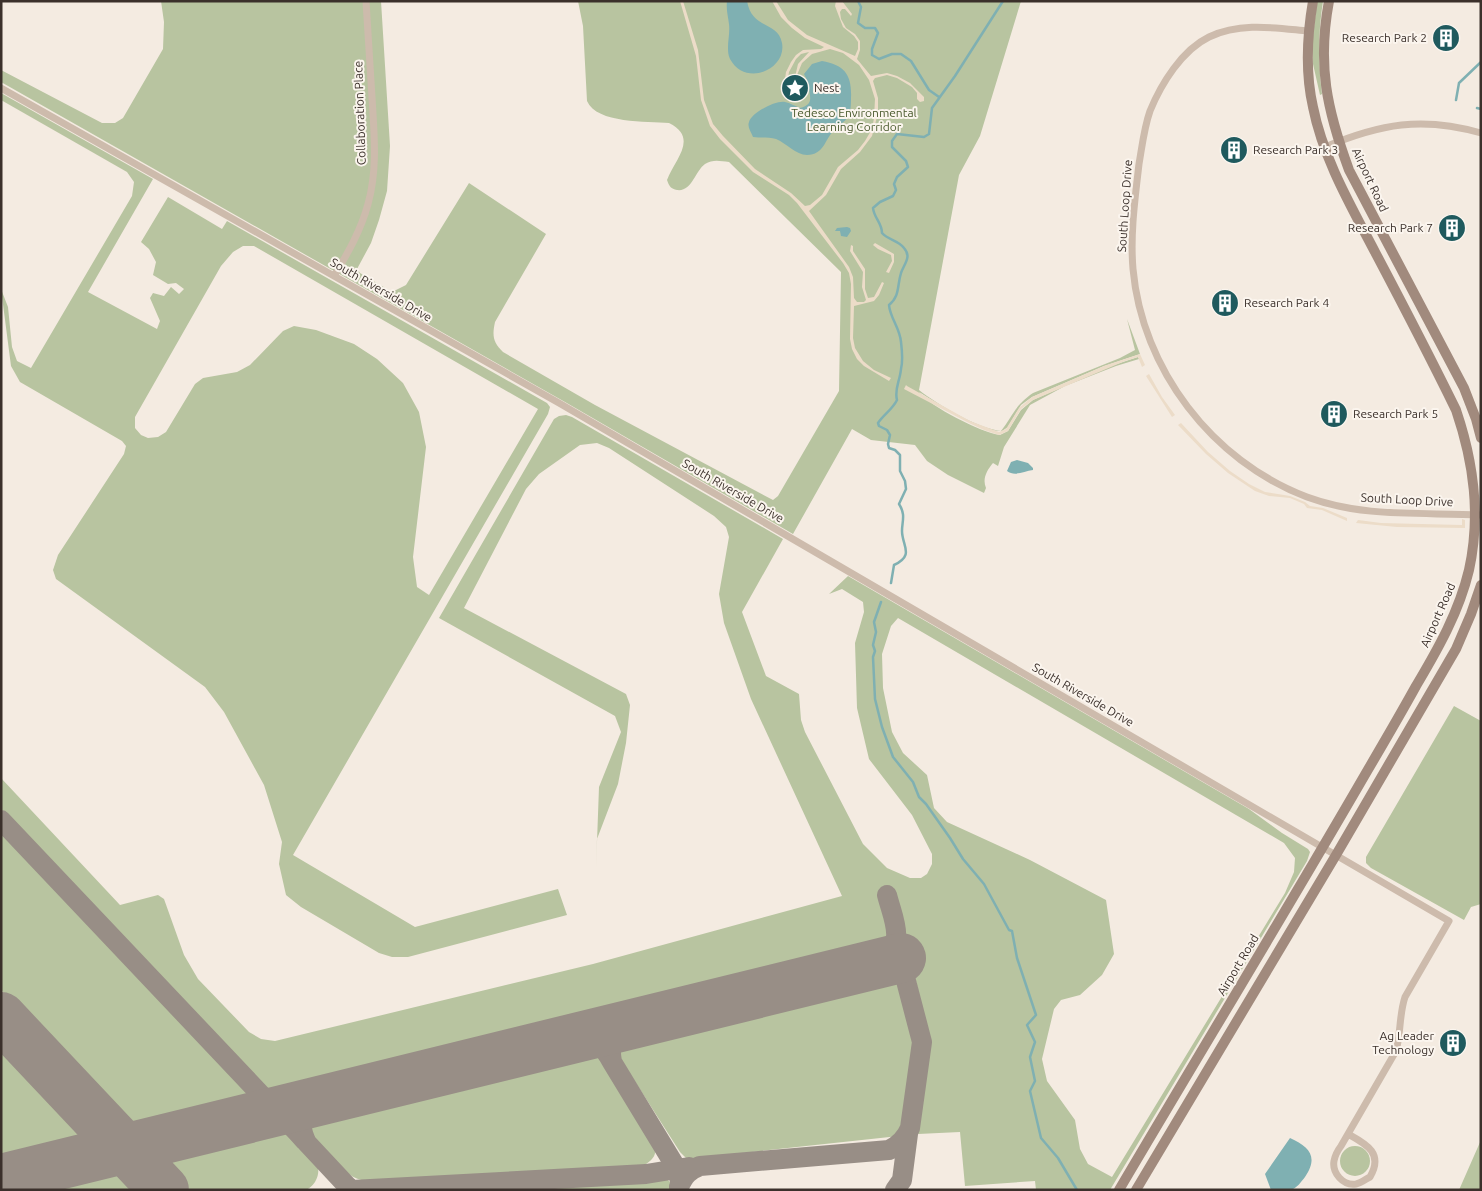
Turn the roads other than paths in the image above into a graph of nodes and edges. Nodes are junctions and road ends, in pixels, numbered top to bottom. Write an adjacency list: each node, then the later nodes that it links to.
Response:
1 (366, 1): 9 (street, Collaboration Place)
2 (1312, 1): 4 (main road, Airport Road)
3 (1328, 1): 7 (main road, Airport Road)
4 (1308, 31): 8 (main road, Airport Road); 11 (street, South Loop Drive)
5 (1, 88): 9 (street, South Riverside Drive)
6 (1481, 133): 7 (street)
7 (1339, 141): 8 (street); 10 (main road, Airport Road)
8 (1325, 147): 11 (main road, Airport Road)
9 (334, 276): 13 (street, South Riverside Drive)
10 (1481, 438)
11 (1478, 515): 13 (main road, Airport Road)
12 (1481, 585): 14 (main road)
13 (1323, 848): 14 (street, South Riverside Drive); 16 (main road, Airport Road)
14 (1336, 856): 15 (street, South Riverside Drive); 17 (main road)
15 (1348, 1134): 15 (street)
16 (1119, 1190)
17 (1136, 1190)

